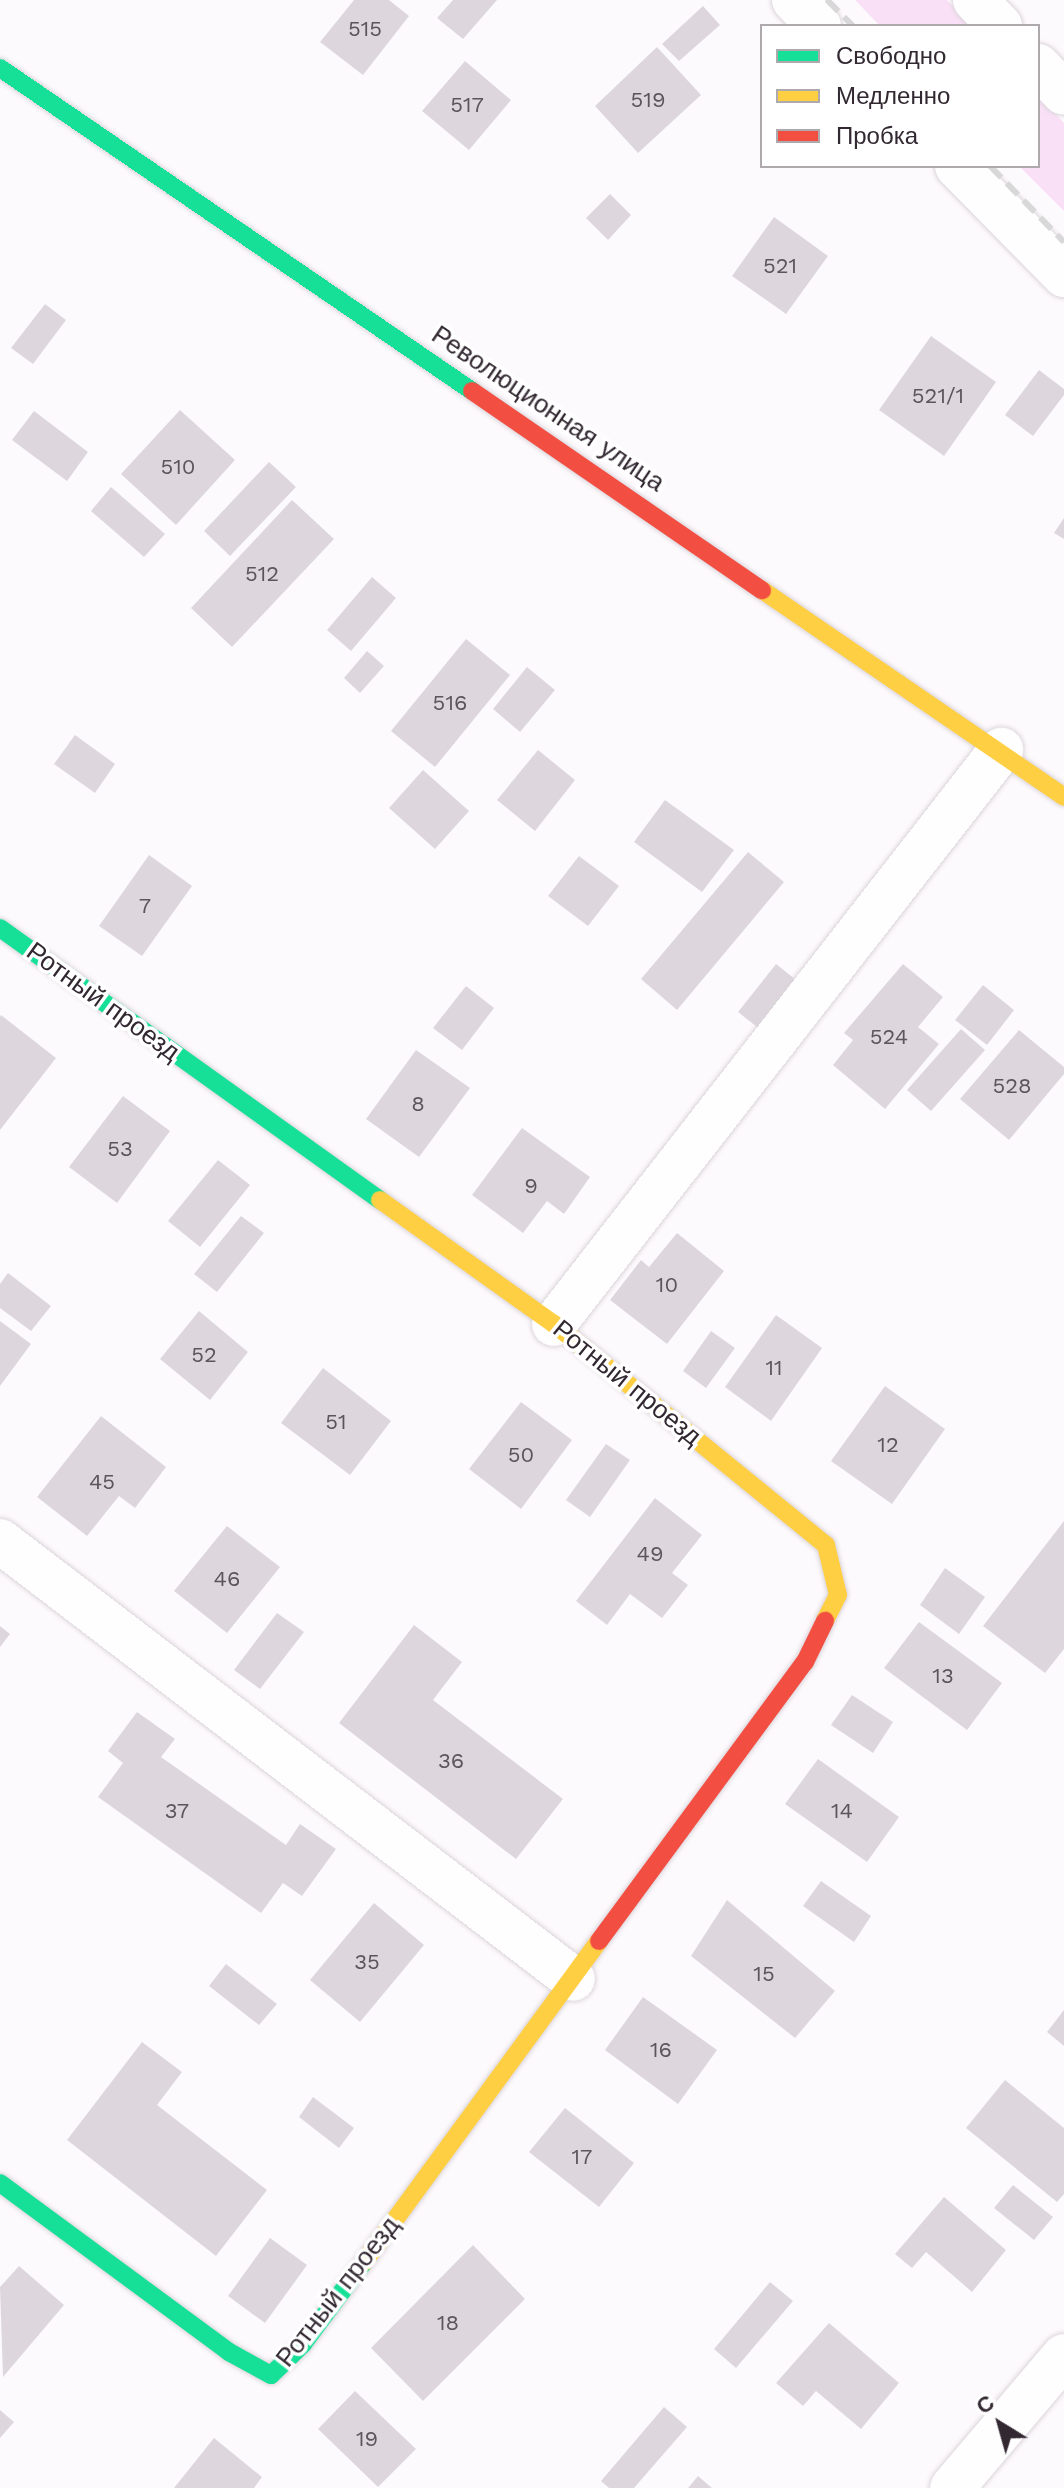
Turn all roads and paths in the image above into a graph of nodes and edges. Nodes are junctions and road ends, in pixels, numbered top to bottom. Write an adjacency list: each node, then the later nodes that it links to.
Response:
1 (794, 0): 3 (street)
2 (975, 0): 4 (street)
3 (817, 24)
4 (998, 24)
5 (0, 68): 10 (street, Революционная улица)
6 (1040, 68): 7 (street)
7 (1064, 93)
8 (959, 168): 9 (street)
9 (1064, 275)
10 (1001, 750): 11 (street, Революционная улица); 13 (street)
11 (1064, 797)
12 (0, 928): 13 (street, Ротный проезд)
13 (554, 1324): 15 (street, Ротный проезд)
14 (0, 1541): 15 (street)
15 (573, 1979): 16 (street, Ротный проезд)
16 (0, 2183)
17 (1064, 2356): 18 (street)
18 (952, 2488)

